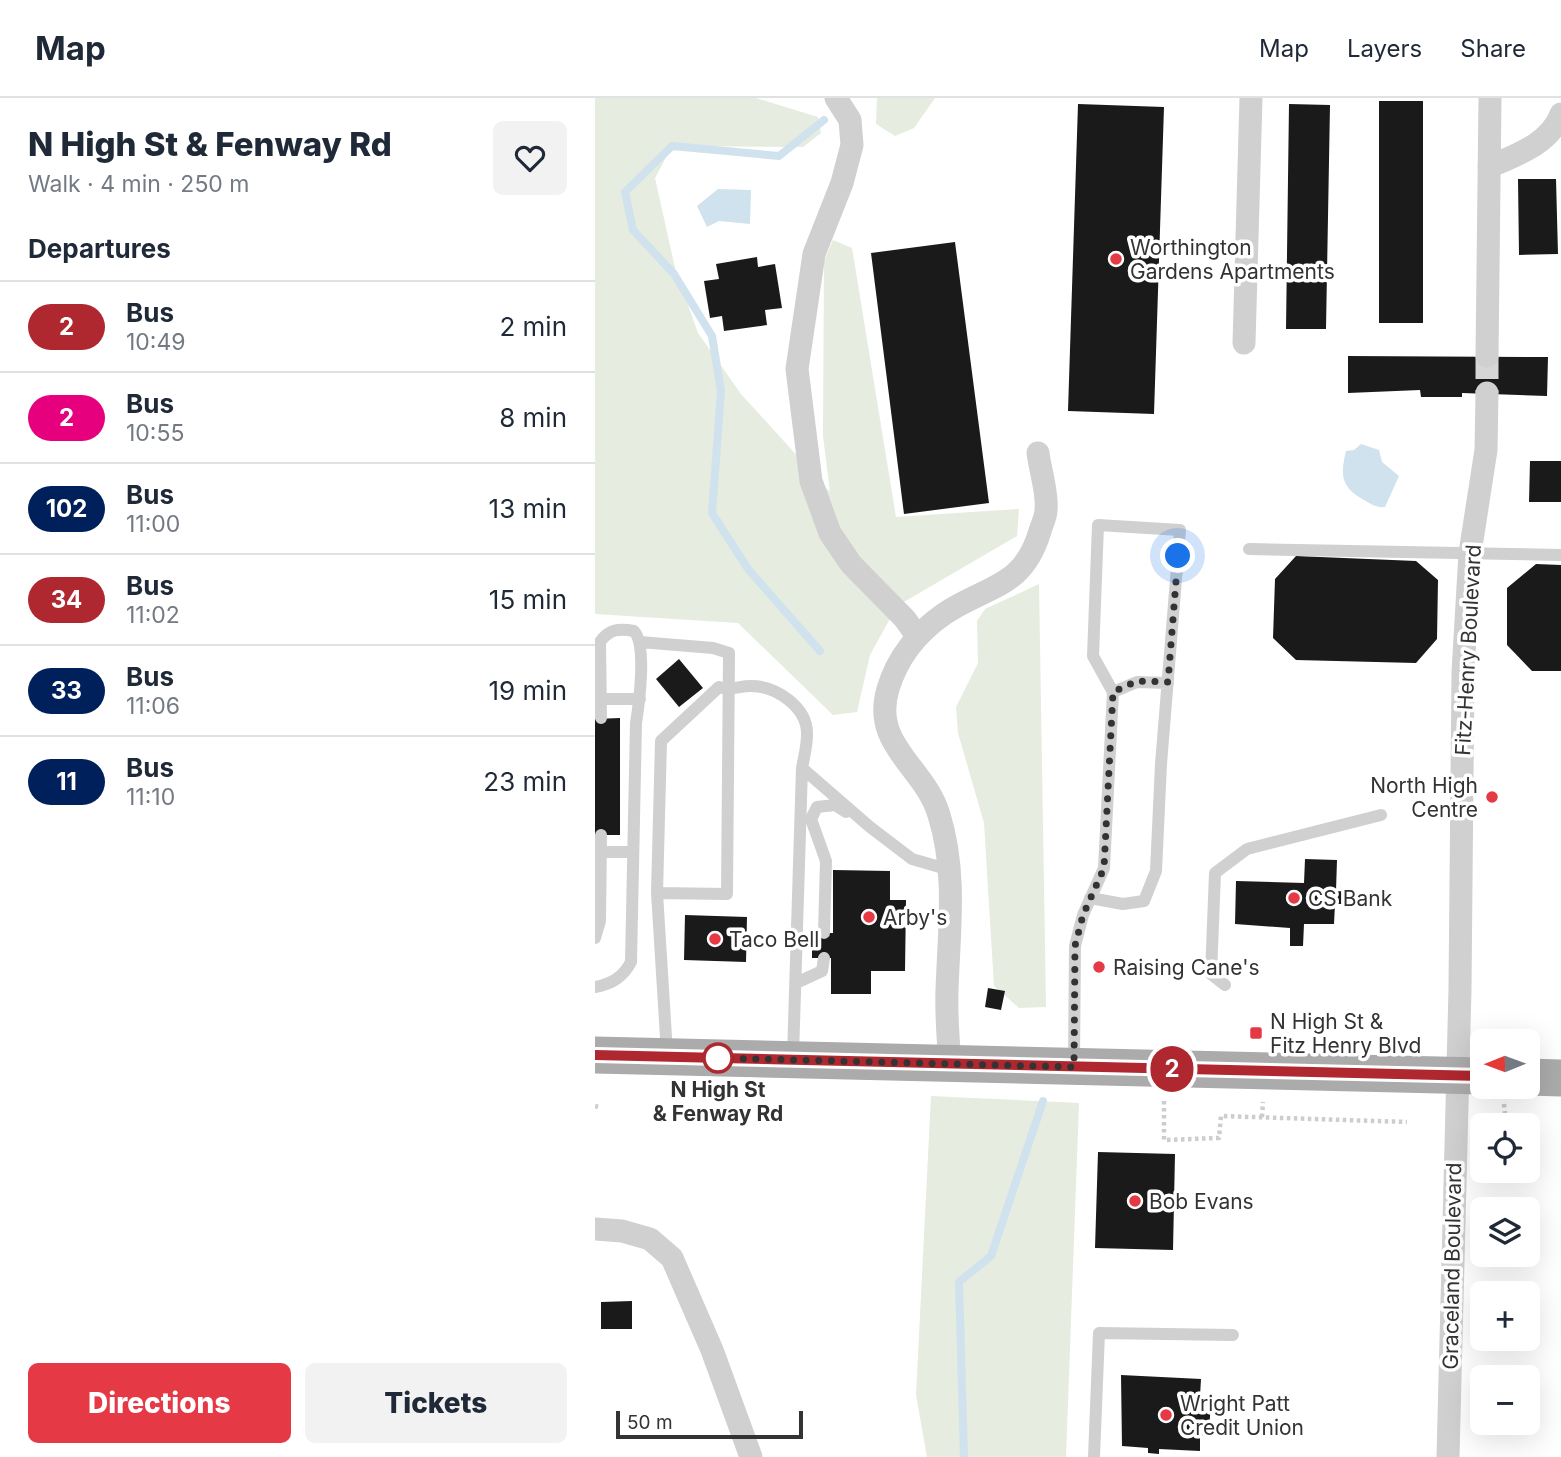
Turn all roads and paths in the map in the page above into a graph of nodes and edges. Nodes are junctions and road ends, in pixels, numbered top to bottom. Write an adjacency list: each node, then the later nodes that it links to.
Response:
1 (836, 98): 13 (street)
2 (1251, 98): 6 (street)
3 (1490, 98): 5 (street)
4 (1561, 114): 5 (street)
5 (1489, 167): 7 (street)
6 (1244, 343)
7 (1487, 356)
8 (1487, 393): 11 (street, Fitz-Henry Boulevard)
9 (1038, 453): 13 (street)
10 (1249, 549): 11 (lane)
11 (1470, 553): 12 (lane); 36 (street, Fitz-Henry Boulevard)
12 (1561, 555)
13 (917, 636): 27 (street)
14 (640, 642): 16 (lane); 18 (lane); 19 (lane)
15 (1168, 682): 17 (lane); 17 (lane); 29 (lane)
16 (730, 691): 21 (lane); 28 (lane); 28 (lane)
17 (1113, 692): 29 (lane)
18 (601, 699): 19 (lane); 20 (lane)
19 (640, 699): 26 (lane)
20 (601, 718)
21 (802, 768): 23 (lane); 33 (lane)
22 (1381, 815): 34 (lane)
23 (865, 823): 27 (lane); 30 (lane)
24 (601, 835): 25 (lane)
25 (601, 852): 26 (lane); 31 (lane)
26 (632, 852): 35 (lane)
27 (950, 870): 40 (street)
28 (657, 893): 38 (lane)
29 (1090, 898): 41 (lane)
30 (824, 933)
31 (595, 938)
32 (824, 958): 33 (lane)
33 (796, 983): 39 (lane)
34 (1225, 985)
35 (595, 986)
36 (1479, 1029)
37 (595, 1055): 38 (main road)
38 (667, 1056): 39 (main road)
39 (793, 1060): 40 (main road)
40 (950, 1064): 41 (main road)
41 (1074, 1067): 44 (main road)
42 (1540, 1077): 43 (main road)
43 (1561, 1078)
44 (1470, 1085)
45 (1480, 1099): 54 (street, Graceland Boulevard)
46 (1164, 1101): 48 (path)
47 (1263, 1102): 48 (path)
48 (1262, 1117): 49 (path)
49 (1406, 1122)
50 (595, 1229): 52 (street)
51 (1233, 1335): 53 (lane)
52 (751, 1457)
53 (1094, 1457)
54 (1448, 1457)

